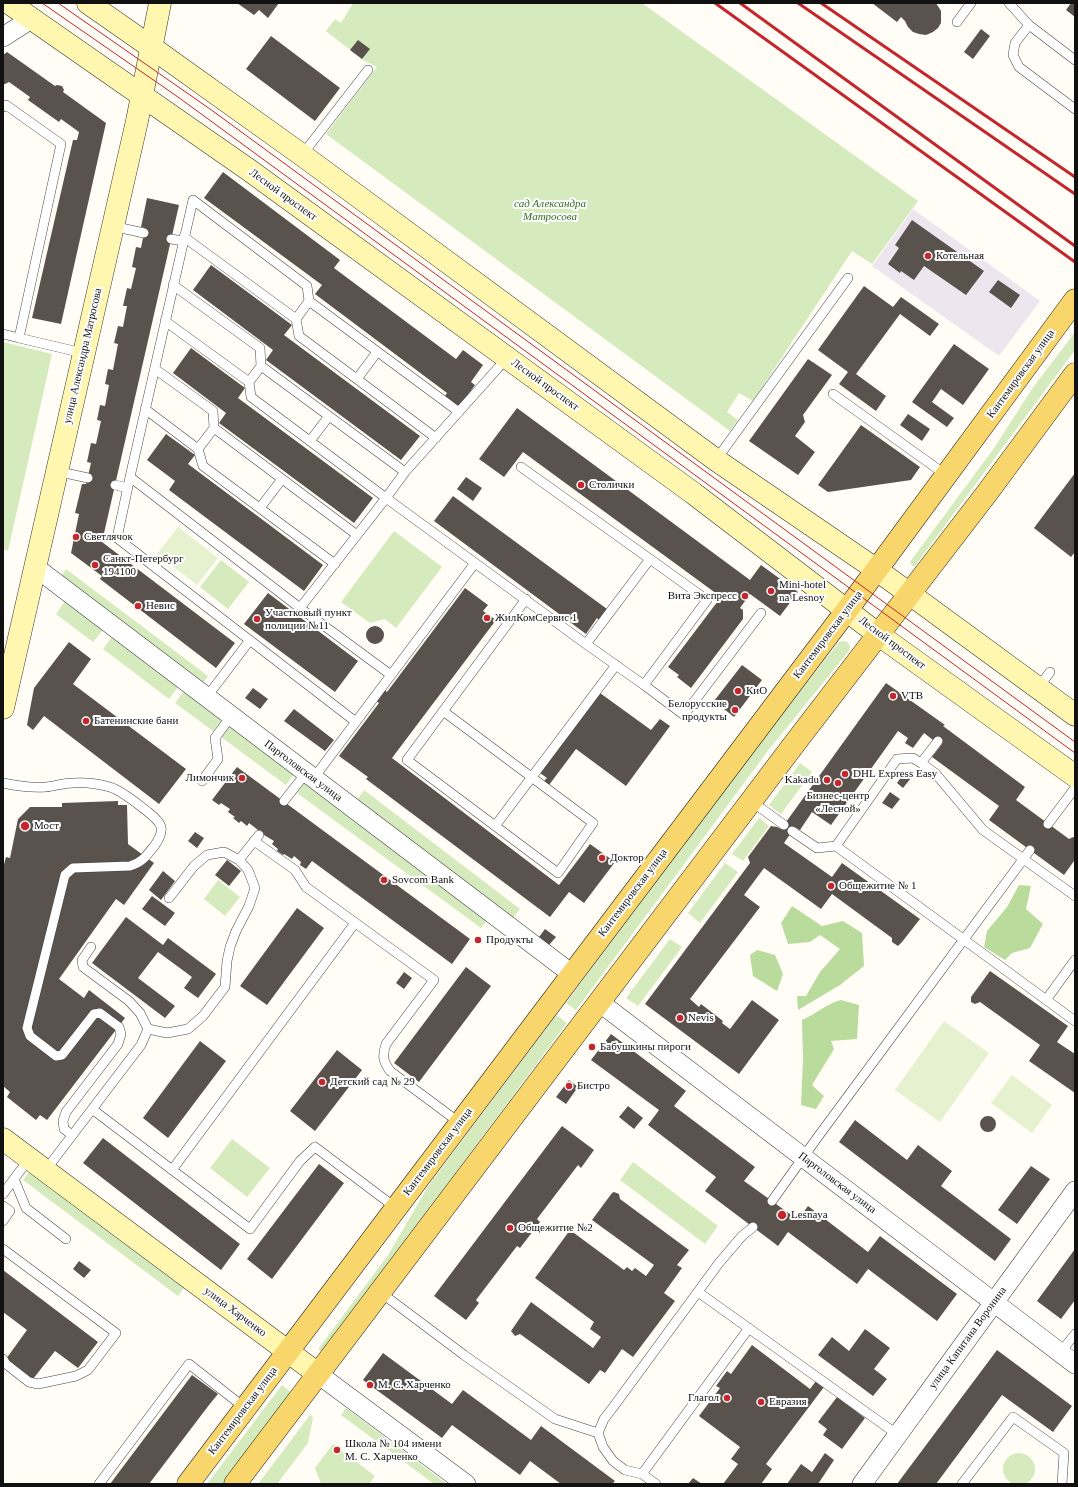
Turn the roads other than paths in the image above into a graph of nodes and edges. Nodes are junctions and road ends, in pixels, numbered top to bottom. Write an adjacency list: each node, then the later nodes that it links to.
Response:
1 (9, 3): 6 (main road, Лесной проспект)
2 (88, 3): 10 (main road)
3 (160, 3): 10 (main road, улица Александра Матросова)
4 (971, 3): 7 (lane)
5 (1009, 3): 8 (lane)
6 (31, 18): 9 (street); 13 (main road, Лесной проспект)
7 (957, 22)
8 (1029, 25): 11 (lane); 15 (lane)
9 (3, 37)
10 (151, 47): 13 (main road, улица Александра Матросова); 16 (main road)
11 (1075, 60)
12 (368, 70): 16 (lane)
13 (142, 95): 17 (main road, улица Александра Матросова); 31 (main road, Лесной проспект)
14 (3, 107): 28 (lane)
15 (1075, 109)
16 (302, 155): 45 (main road)
17 (112, 226): 18 (lane); 30 (main road, улица Александра Матросова)
18 (144, 233)
19 (171, 239): 20 (lane)
20 (184, 239): 22 (lane); 24 (lane); 25 (lane)
21 (848, 278): 45 (lane)
22 (173, 285): 26 (lane); 32 (lane)
23 (1075, 300): 49 (main road, Кантемировская улица)
24 (309, 301): 25 (lane); 29 (lane)
25 (296, 319): 35 (lane)
26 (165, 321): 33 (lane); 36 (lane)
27 (3, 334): 28 (lane)
28 (19, 338): 30 (lane)
29 (377, 352): 35 (lane); 39 (lane)
30 (83, 354): 47 (main road, улица Александра Матросова)
31 (506, 357): 39 (lane); 66 (main road, Лесной проспект)
32 (261, 366): 36 (lane); 40 (lane)
33 (154, 368): 38 (lane); 41 (lane)
34 (1074, 376): 63 (main road)
35 (357, 379): 42 (lane)
36 (249, 382): 43 (lane)
37 (833, 394): 49 (lane)
38 (145, 409): 44 (lane); 50 (lane)
39 (459, 412): 42 (lane)
40 (329, 416): 43 (lane); 48 (lane)
41 (214, 428): 44 (lane); 52 (lane)
42 (436, 438): 48 (lane)
43 (310, 441): 55 (lane)
44 (198, 449): 56 (lane)
45 (716, 460): 62 (main road)
46 (522, 467): 58 (lane)
47 (56, 471): 51 (lane); 61 (main road, улица Александра Матросова)
48 (405, 472): 55 (lane)
49 (946, 475): 62 (main road, Кантемировская улица)
50 (130, 477): 54 (lane); 65 (lane)
51 (88, 478)
52 (282, 479): 56 (lane); 57 (lane)
53 (115, 485): 54 (lane)
54 (128, 488): 69 (lane)
55 (386, 498): 57 (lane); 59 (lane)
56 (260, 508): 60 (lane)
57 (357, 535): 60 (lane)
58 (650, 559): 70 (lane); 73 (lane)
59 (475, 563): 64 (lane); 72 (lane)
60 (335, 564): 65 (lane)
61 (35, 567): 74 (street, Парголовская улица); 75 (main road, улица Александра Матросова)
62 (877, 570): 63 (main road); 66 (main road, Кантемировская улица)
63 (910, 594): 68 (main road); 77 (main road)
64 (526, 599): 70 (lane); 76 (lane)
65 (300, 608): 72 (lane)
66 (847, 610): 68 (main road, Лесной проспект); 104 (main road, Кантемировская улица)
67 (761, 613): 73 (lane)
68 (879, 635): 83 (main road, Лесной проспект); 89 (main road)
69 (250, 640): 74 (lane); 79 (lane)
70 (586, 644): 71 (lane)
71 (616, 665): 73 (lane); 84 (lane)
72 (391, 675): 79 (lane)
73 (644, 685)
74 (206, 698): 78 (street, Парголовская улица)
75 (3, 708)
76 (443, 711): 84 (lane); 92 (lane)
77 (1075, 715)
78 (231, 716): 82 (street, Парголовская улица); 85 (lane)
79 (356, 722): 82 (lane)
80 (938, 741): 81 (lane)
81 (921, 763): 94 (lane); 96 (lane)
82 (309, 776): 88 (lane); 104 (street, Парголовская улица)
83 (1075, 776)
84 (532, 778): 92 (lane); 92 (lane)
85 (202, 781)
86 (3, 783): 111 (lane)
87 (1075, 788): 90 (lane)
88 (284, 801)
89 (751, 801): 91 (lane); 106 (main road)
90 (1048, 824)
91 (784, 825)
92 (495, 826)
93 (792, 831): 94 (lane)
94 (836, 846): 101 (lane)
95 (1030, 850): 96 (lane)
96 (1024, 859): 98 (lane); 101 (lane)
97 (240, 860): 99 (lane); 100 (lane); 108 (lane)
98 (1075, 896)
99 (169, 898)
100 (355, 923): 110 (lane); 115 (lane)
101 (963, 939): 105 (lane); 113 (lane)
102 (91, 947): 108 (lane)
103 (1075, 960): 105 (lane)
104 (572, 974): 110 (main road, Кантемировская улица)
105 (1046, 1000): 107 (lane)
106 (599, 1002): 113 (street, Парголовская улица); 126 (main road)
107 (1075, 1021)
108 (148, 1029): 109 (lane)
109 (92, 1109): 111 (lane); 115 (lane)
110 (460, 1123): 121 (main road, Кантемировская улица)
111 (72, 1135): 114 (lane)
112 (3, 1140): 114 (main road, улица Харченко)
113 (803, 1157): 119 (lane); 128 (street, Парголовская улица)
114 (37, 1165): 116 (lane); 131 (main road, улица Харченко)
115 (172, 1170): 121 (lane)
116 (14, 1179): 118 (lane); 124 (lane)
117 (1075, 1191): 128 (street, улица Капитана Воронина)
118 (3, 1194)
119 (772, 1201)
120 (3, 1206): 122 (lane)
121 (396, 1208): 131 (main road, Кантемировская улица)
122 (3, 1221)
123 (753, 1227): 127 (lane)
124 (66, 1239)
125 (3, 1248): 132 (lane)
126 (380, 1292): 134 (main road); 136 (lane)
127 (698, 1292): 129 (lane); 136 (lane)
128 (994, 1303): 133 (street, Парголовская улица); 137 (street, улица Капитана Воронина)
129 (749, 1328): 137 (lane); 138 (lane)
130 (1075, 1334): 133 (lane)
131 (288, 1351): 134 (main road, улица Харченко); 135 (main road, Кантемировская улица)
132 (3, 1359)
133 (1068, 1359)
134 (318, 1374): 141 (main road); 142 (street, улица Харченко)
135 (245, 1408): 139 (lane); 140 (main road, Кантемировская улица)
136 (598, 1432): 138 (lane)
137 (898, 1435): 144 (street, улица Капитана Воронина)
138 (642, 1474): 143 (lane)
139 (99, 1484)
140 (188, 1484)
141 (235, 1484)
142 (466, 1484)
143 (656, 1484)
144 (862, 1484)
145 (962, 1484): 146 (lane)
146 (1062, 1484)

